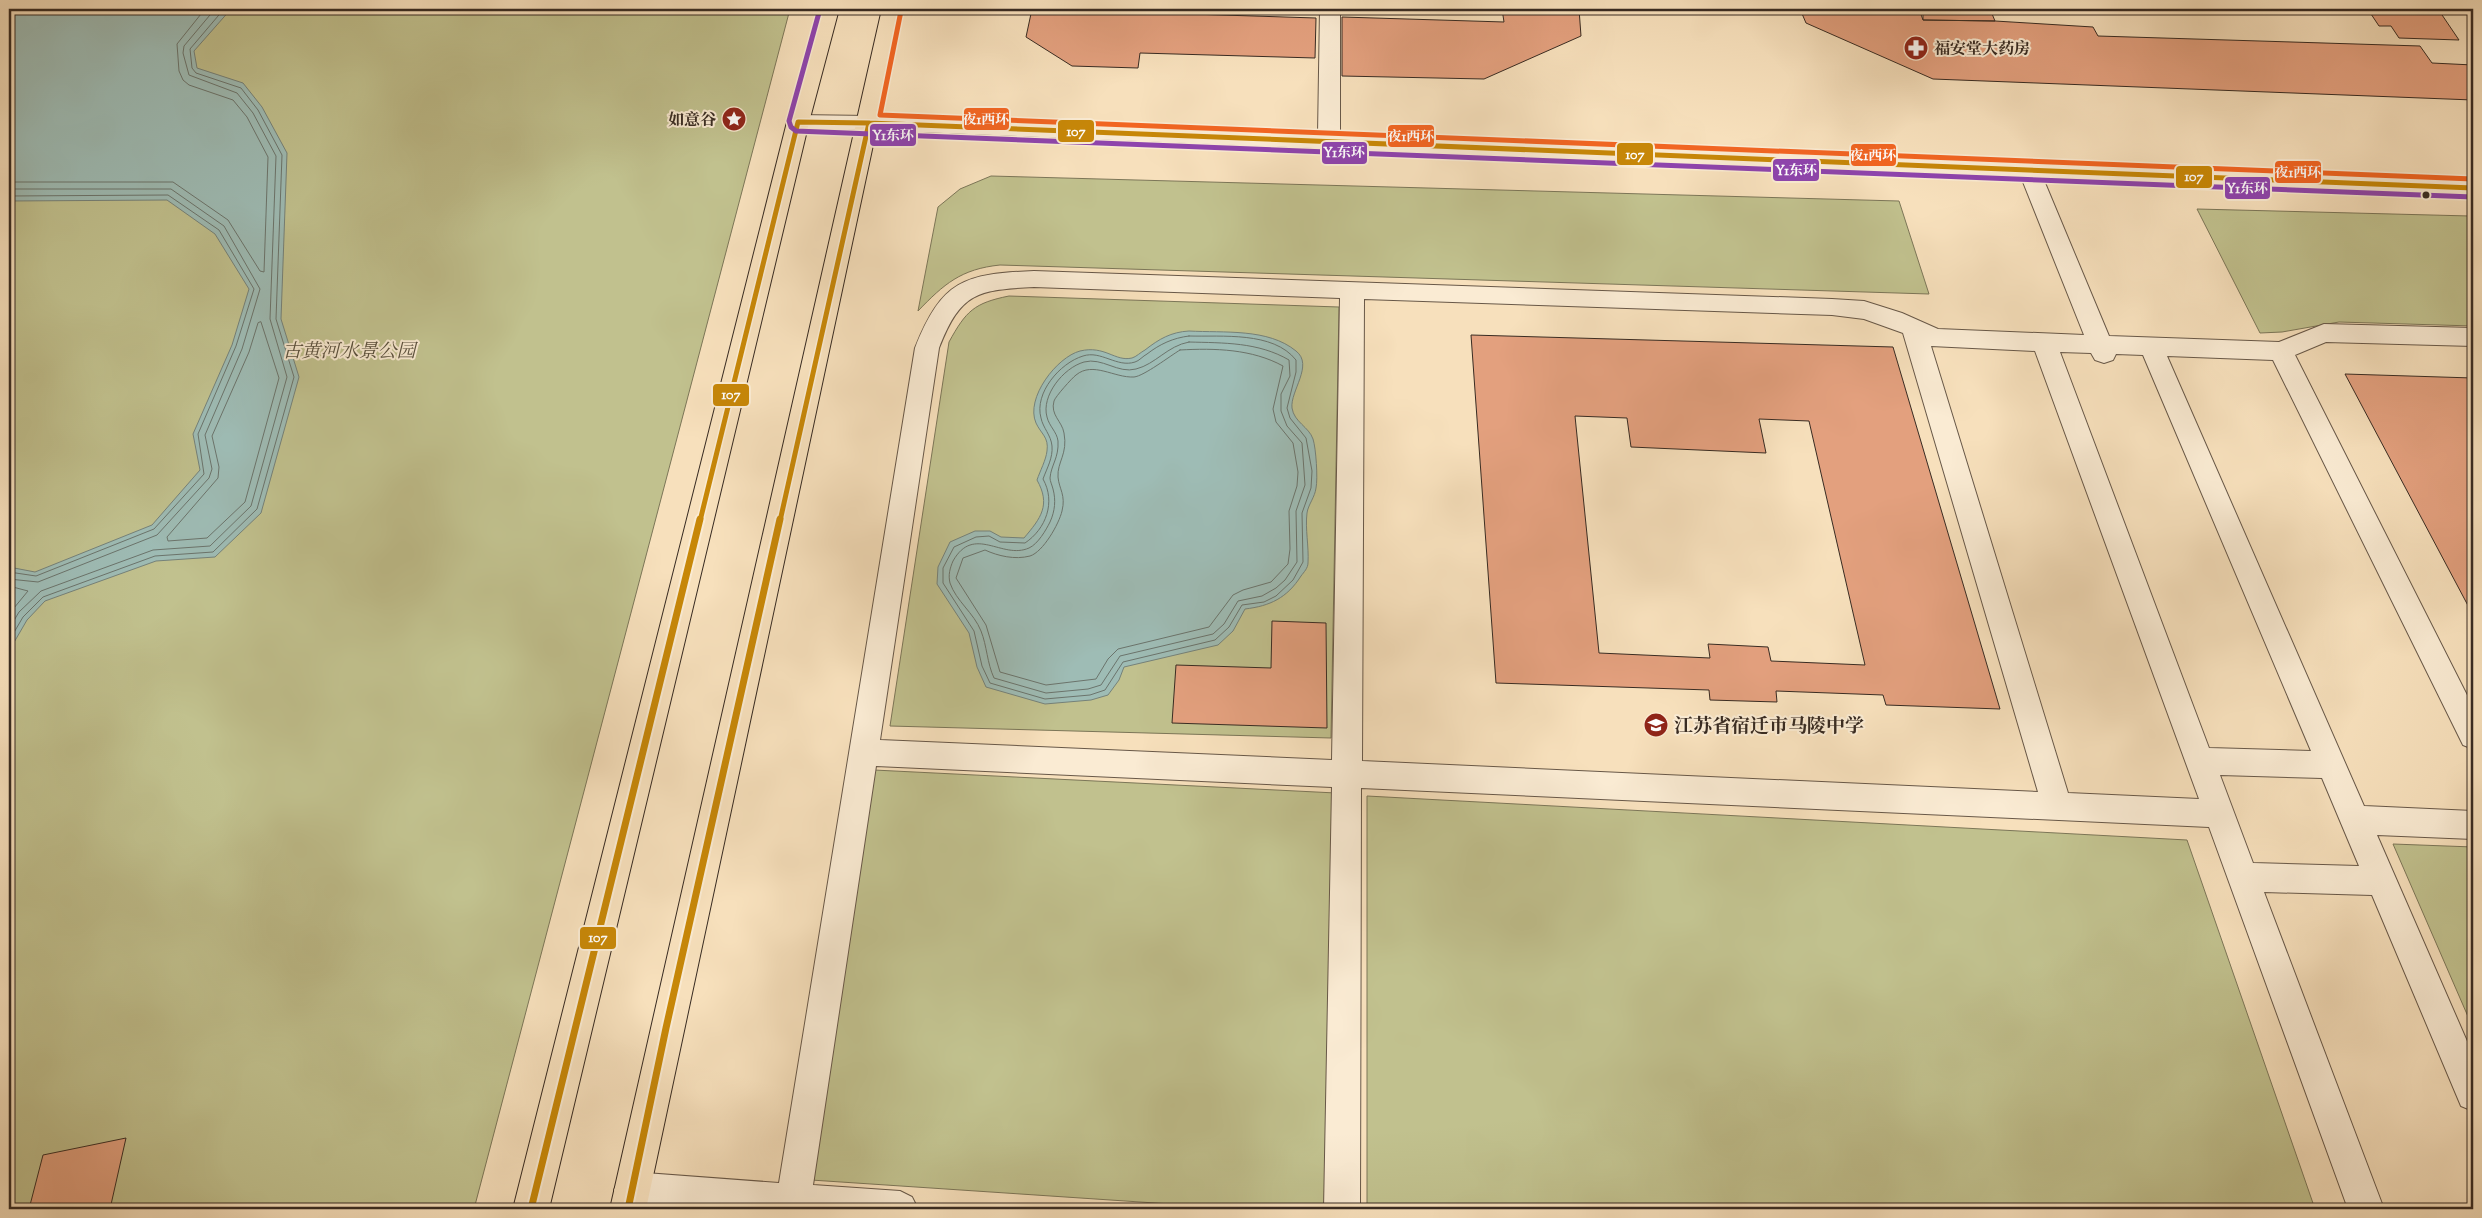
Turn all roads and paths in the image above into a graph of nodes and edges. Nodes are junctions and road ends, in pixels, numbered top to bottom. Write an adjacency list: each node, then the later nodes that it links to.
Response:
1 (829, 9): 4 (main road)
2 (892, 9): 5 (main road)
3 (1330, 9): 6 (street)
4 (798, 122): 5 (street); 30 (main road)
5 (868, 123): 6 (street); 28 (main road)
6 (1330, 142): 7 (street)
7 (2029, 170): 8 (street); 14 (street)
8 (2473, 188)
9 (1352, 290): 10 (street); 17 (street); 20 (street)
10 (1914, 329): 12 (street); 21 (street)
11 (2473, 337): 15 (street)
12 (2044, 342): 14 (street); 18 (street)
13 (2151, 346): 14 (street); 15 (street); 19 (street)
14 (2102, 349)
15 (2281, 351): 16 (street)
16 (2473, 736)
17 (864, 752): 20 (street); 29 (street)
18 (2200, 761): 19 (street); 22 (street)
19 (2331, 765): 23 (street)
20 (1347, 774): 21 (street); 32 (street)
21 (2057, 806): 22 (street)
22 (2219, 814): 25 (street)
23 (2356, 820): 24 (street); 26 (street)
24 (2473, 825)
25 (2243, 877): 26 (street); 33 (street)
26 (2382, 881): 27 (street)
27 (2473, 1094)
28 (630, 1200): 29 (street)
29 (793, 1202): 31 (street)
30 (532, 1209)
31 (900, 1209)
32 (1342, 1209)
33 (2366, 1209)

